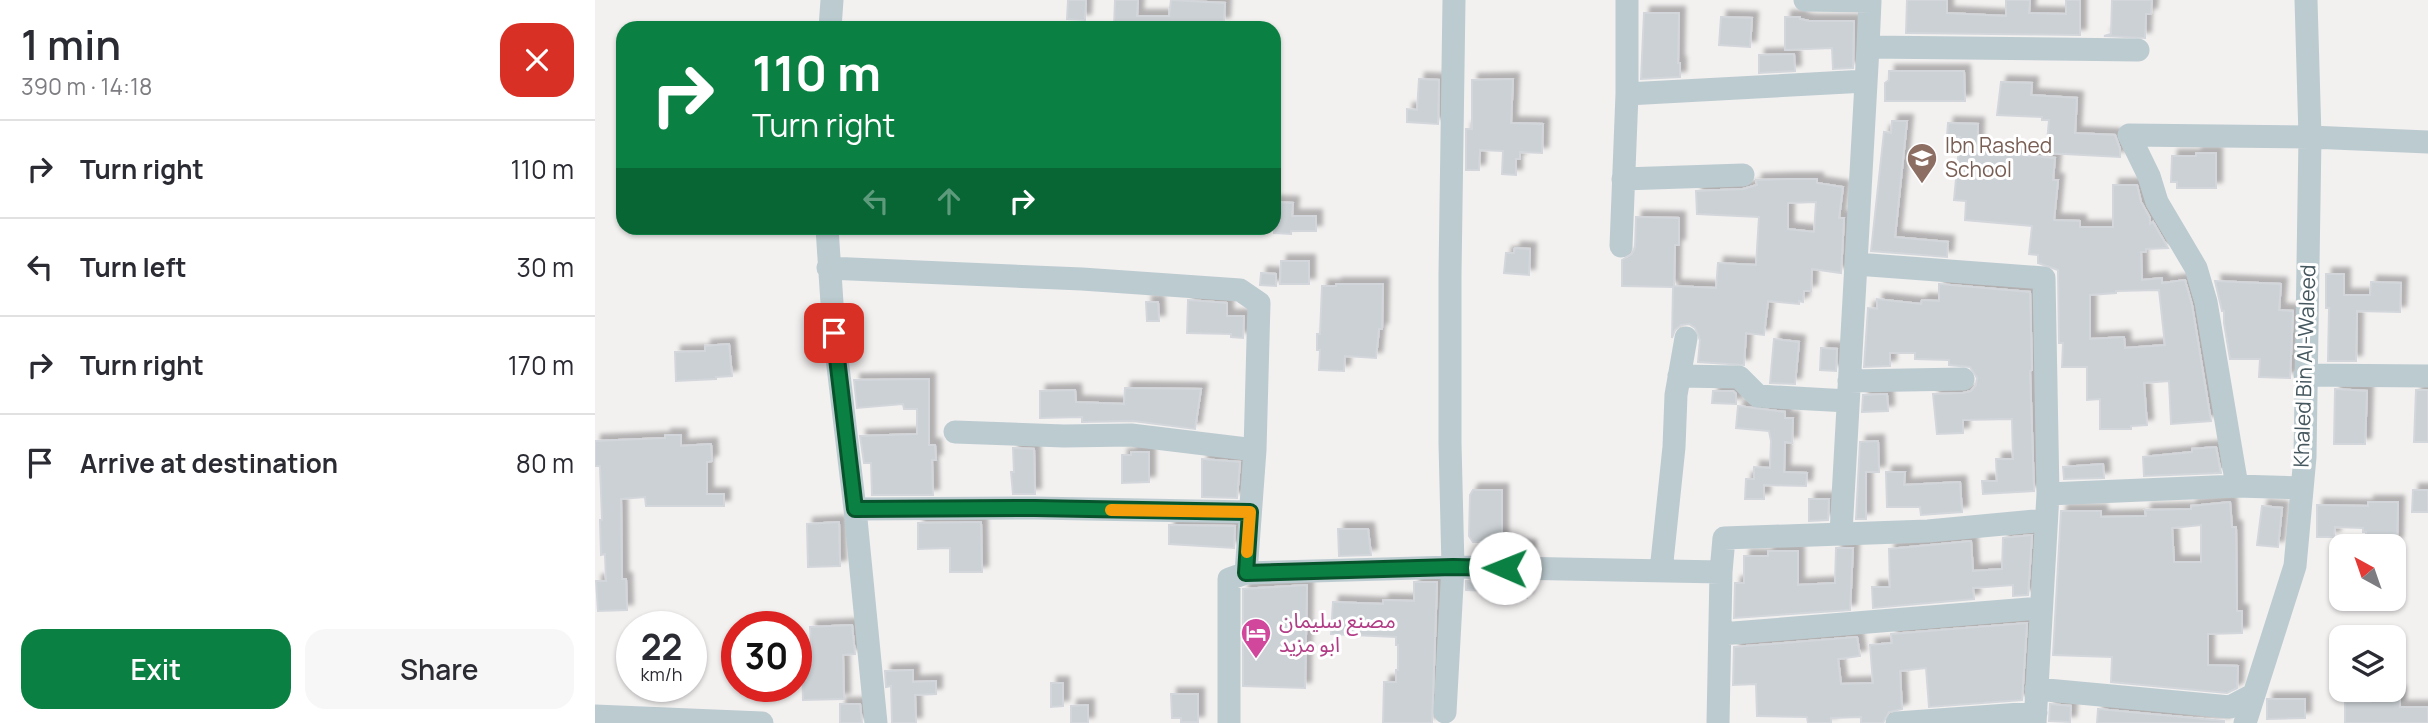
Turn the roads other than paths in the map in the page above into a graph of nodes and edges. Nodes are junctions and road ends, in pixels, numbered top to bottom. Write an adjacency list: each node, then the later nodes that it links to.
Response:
1 (832, 0): 6 (street)
2 (1454, 0): 34 (street)
3 (1627, 0): 10 (street)
4 (1805, 0): 7 (street)
5 (2306, 0): 11 (street, Khaled Bin Al-Waleed)
6 (830, 21)
7 (1868, 47): 8 (street); 9 (street)
8 (2138, 50)
9 (1866, 80): 10 (street); 17 (street)
10 (1627, 94): 14 (street)
11 (2309, 137): 12 (street); 20 (street, Khaled Bin Al-Waleed); 27 (street)
12 (2428, 142)
13 (1743, 175): 14 (street)
14 (1623, 179): 16 (street)
15 (827, 235): 18 (street)
16 (1621, 246)
17 (1856, 264): 24 (street); 29 (street)
18 (828, 268): 26 (street); 30 (street)
19 (1685, 338): 21 (street)
20 (2305, 375): 22 (street); 28 (street, Khaled Bin Al-Waleed)
21 (1679, 376): 24 (street); 35 (street)
22 (2428, 376)
23 (1963, 379): 24 (street)
24 (1849, 391): 33 (street)
25 (955, 432): 26 (street)
26 (1255, 450): 31 (street)
27 (2237, 486): 28 (street); 29 (street)
28 (2301, 488): 41 (street, Khaled Bin Al-Waleed)
29 (2048, 494): 32 (street)
30 (855, 509): 31 (street); 46 (street)
31 (1250, 512): 37 (street)
32 (2046, 520): 33 (street); 38 (street)
33 (1841, 533): 36 (street)
34 (1453, 567): 35 (street); 37 (street); 42 (street)
35 (1661, 571): 36 (street)
36 (1721, 572): 39 (street)
37 (1246, 573): 47 (street)
38 (2041, 608): 39 (street); 40 (street)
39 (1721, 634): 48 (street)
40 (2036, 689): 41 (street); 44 (street)
41 (2253, 695): 50 (street, Khaled Bin Al-Waleed)
42 (1445, 712)
43 (595, 716): 45 (street)
44 (2035, 718): 49 (street)
45 (762, 723)
46 (876, 723)
47 (1229, 723)
48 (1718, 723)
49 (1898, 723)
50 (2245, 723)

